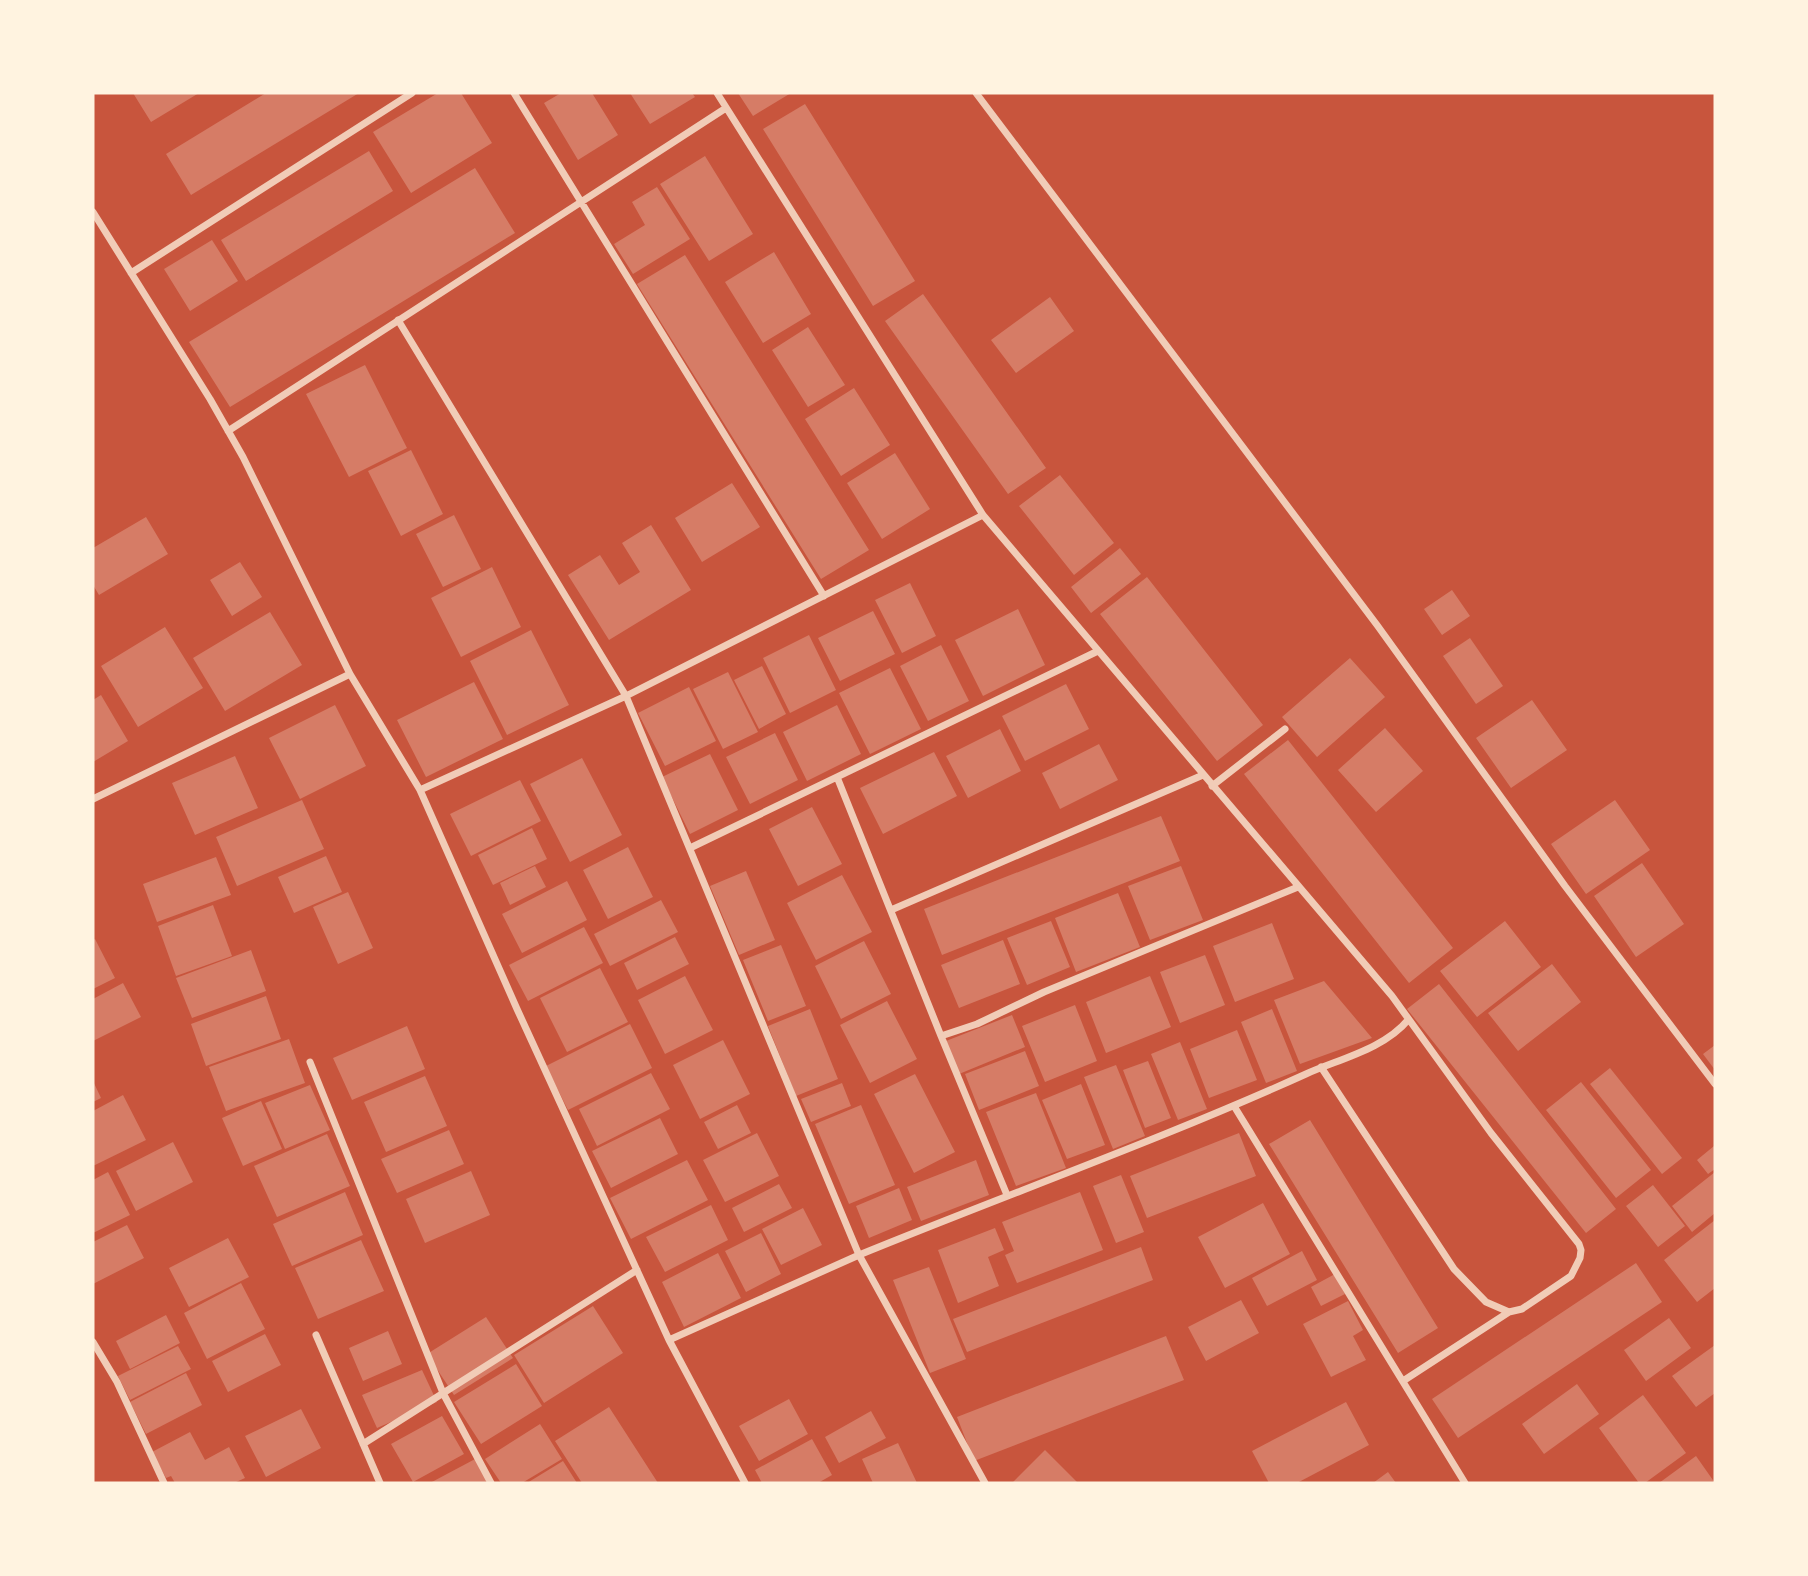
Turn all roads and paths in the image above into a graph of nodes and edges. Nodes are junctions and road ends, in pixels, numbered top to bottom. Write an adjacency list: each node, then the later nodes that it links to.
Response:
1 (412, 93): 8 (street)
2 (514, 93): 6 (street)
3 (717, 93): 5 (street)
4 (976, 93): 29 (street)
5 (726, 108): 6 (street); 11 (street)
6 (581, 201): 9 (street); 12 (street)
7 (93, 212): 8 (street)
8 (131, 273): 10 (street)
9 (398, 320): 10 (street); 15 (street)
10 (228, 431): 14 (street)
11 (983, 515): 12 (street); 13 (street)
12 (824, 596): 15 (street)
13 (1098, 651): 17 (street); 18 (street)
14 (350, 674): 20 (street); 21 (street)
15 (626, 696): 20 (street); 22 (street)
16 (1285, 729): 19 (street)
17 (1203, 775): 19 (street); 24 (street)
18 (837, 777): 22 (street); 24 (street)
19 (1212, 786): 23 (street)
20 (420, 790): 33 (street)
21 (93, 799)
22 (690, 848): 32 (street)
23 (1298, 887): 25 (street); 26 (street)
24 (891, 910): 26 (street)
25 (1408, 1020): 28 (street); 34 (street)
26 (942, 1036): 31 (street)
27 (310, 1062): 39 (street)
28 (1321, 1067): 30 (street); 34 (street)
29 (1715, 1084)
30 (1234, 1106): 31 (street); 38 (street)
31 (1007, 1195): 32 (street)
32 (859, 1255): 36 (street); 45 (street)
33 (637, 1270): 36 (street); 39 (street)
34 (1509, 1312): 38 (street)
35 (316, 1335): 40 (street)
36 (669, 1340): 44 (street)
37 (93, 1342): 41 (street)
38 (1403, 1381): 46 (street)
39 (443, 1394): 40 (street); 43 (street)
40 (363, 1444): 42 (street)
41 (164, 1483)
42 (380, 1483)
43 (491, 1483)
44 (745, 1483)
45 (985, 1483)
46 (1465, 1483)

